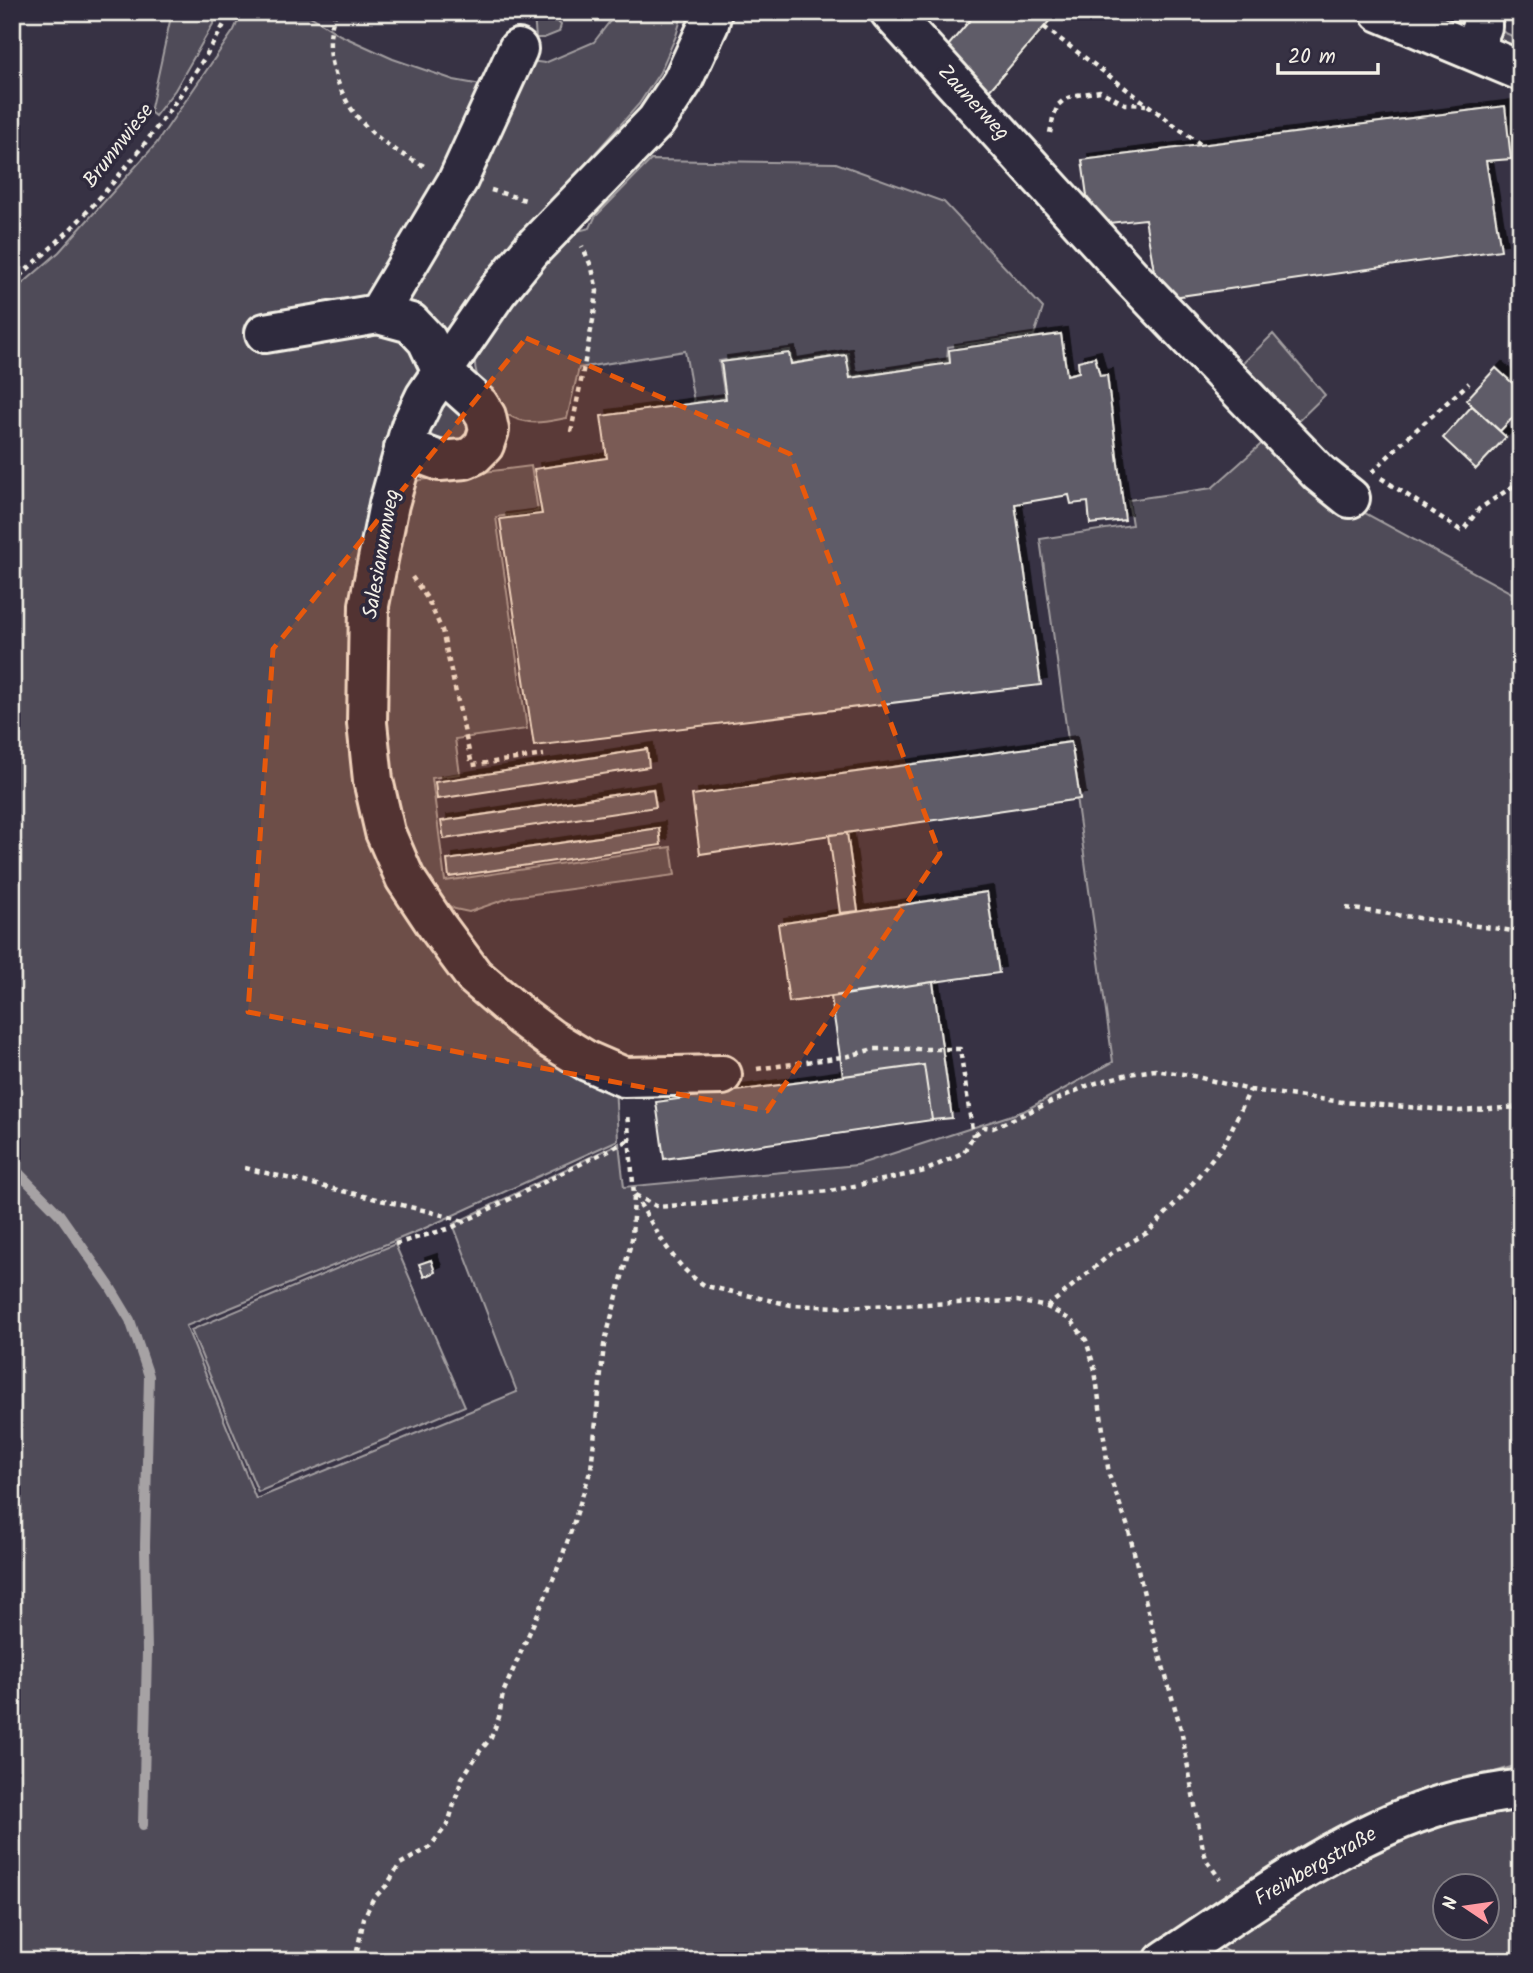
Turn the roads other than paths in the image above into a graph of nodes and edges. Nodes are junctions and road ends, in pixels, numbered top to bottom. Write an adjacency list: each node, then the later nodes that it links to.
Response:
1 (712, 12): 10 (street, Salesianumweg)
2 (890, 12): 12 (street, Zaunerweg)
3 (1380, 12): 6 (street)
4 (1482, 12): 6 (street)
5 (518, 49): 8 (street)
6 (1472, 50): 7 (street)
7 (1521, 71)
8 (378, 314): 9 (street); 10 (street)
9 (265, 333)
10 (442, 372): 11 (street, Salesianumweg); 11 (street)
11 (404, 448): 13 (street, Salesianumweg)
12 (1350, 498)
13 (722, 1075)
14 (1521, 1789): 15 (street, Freinbergstraße)
15 (1164, 1961)

